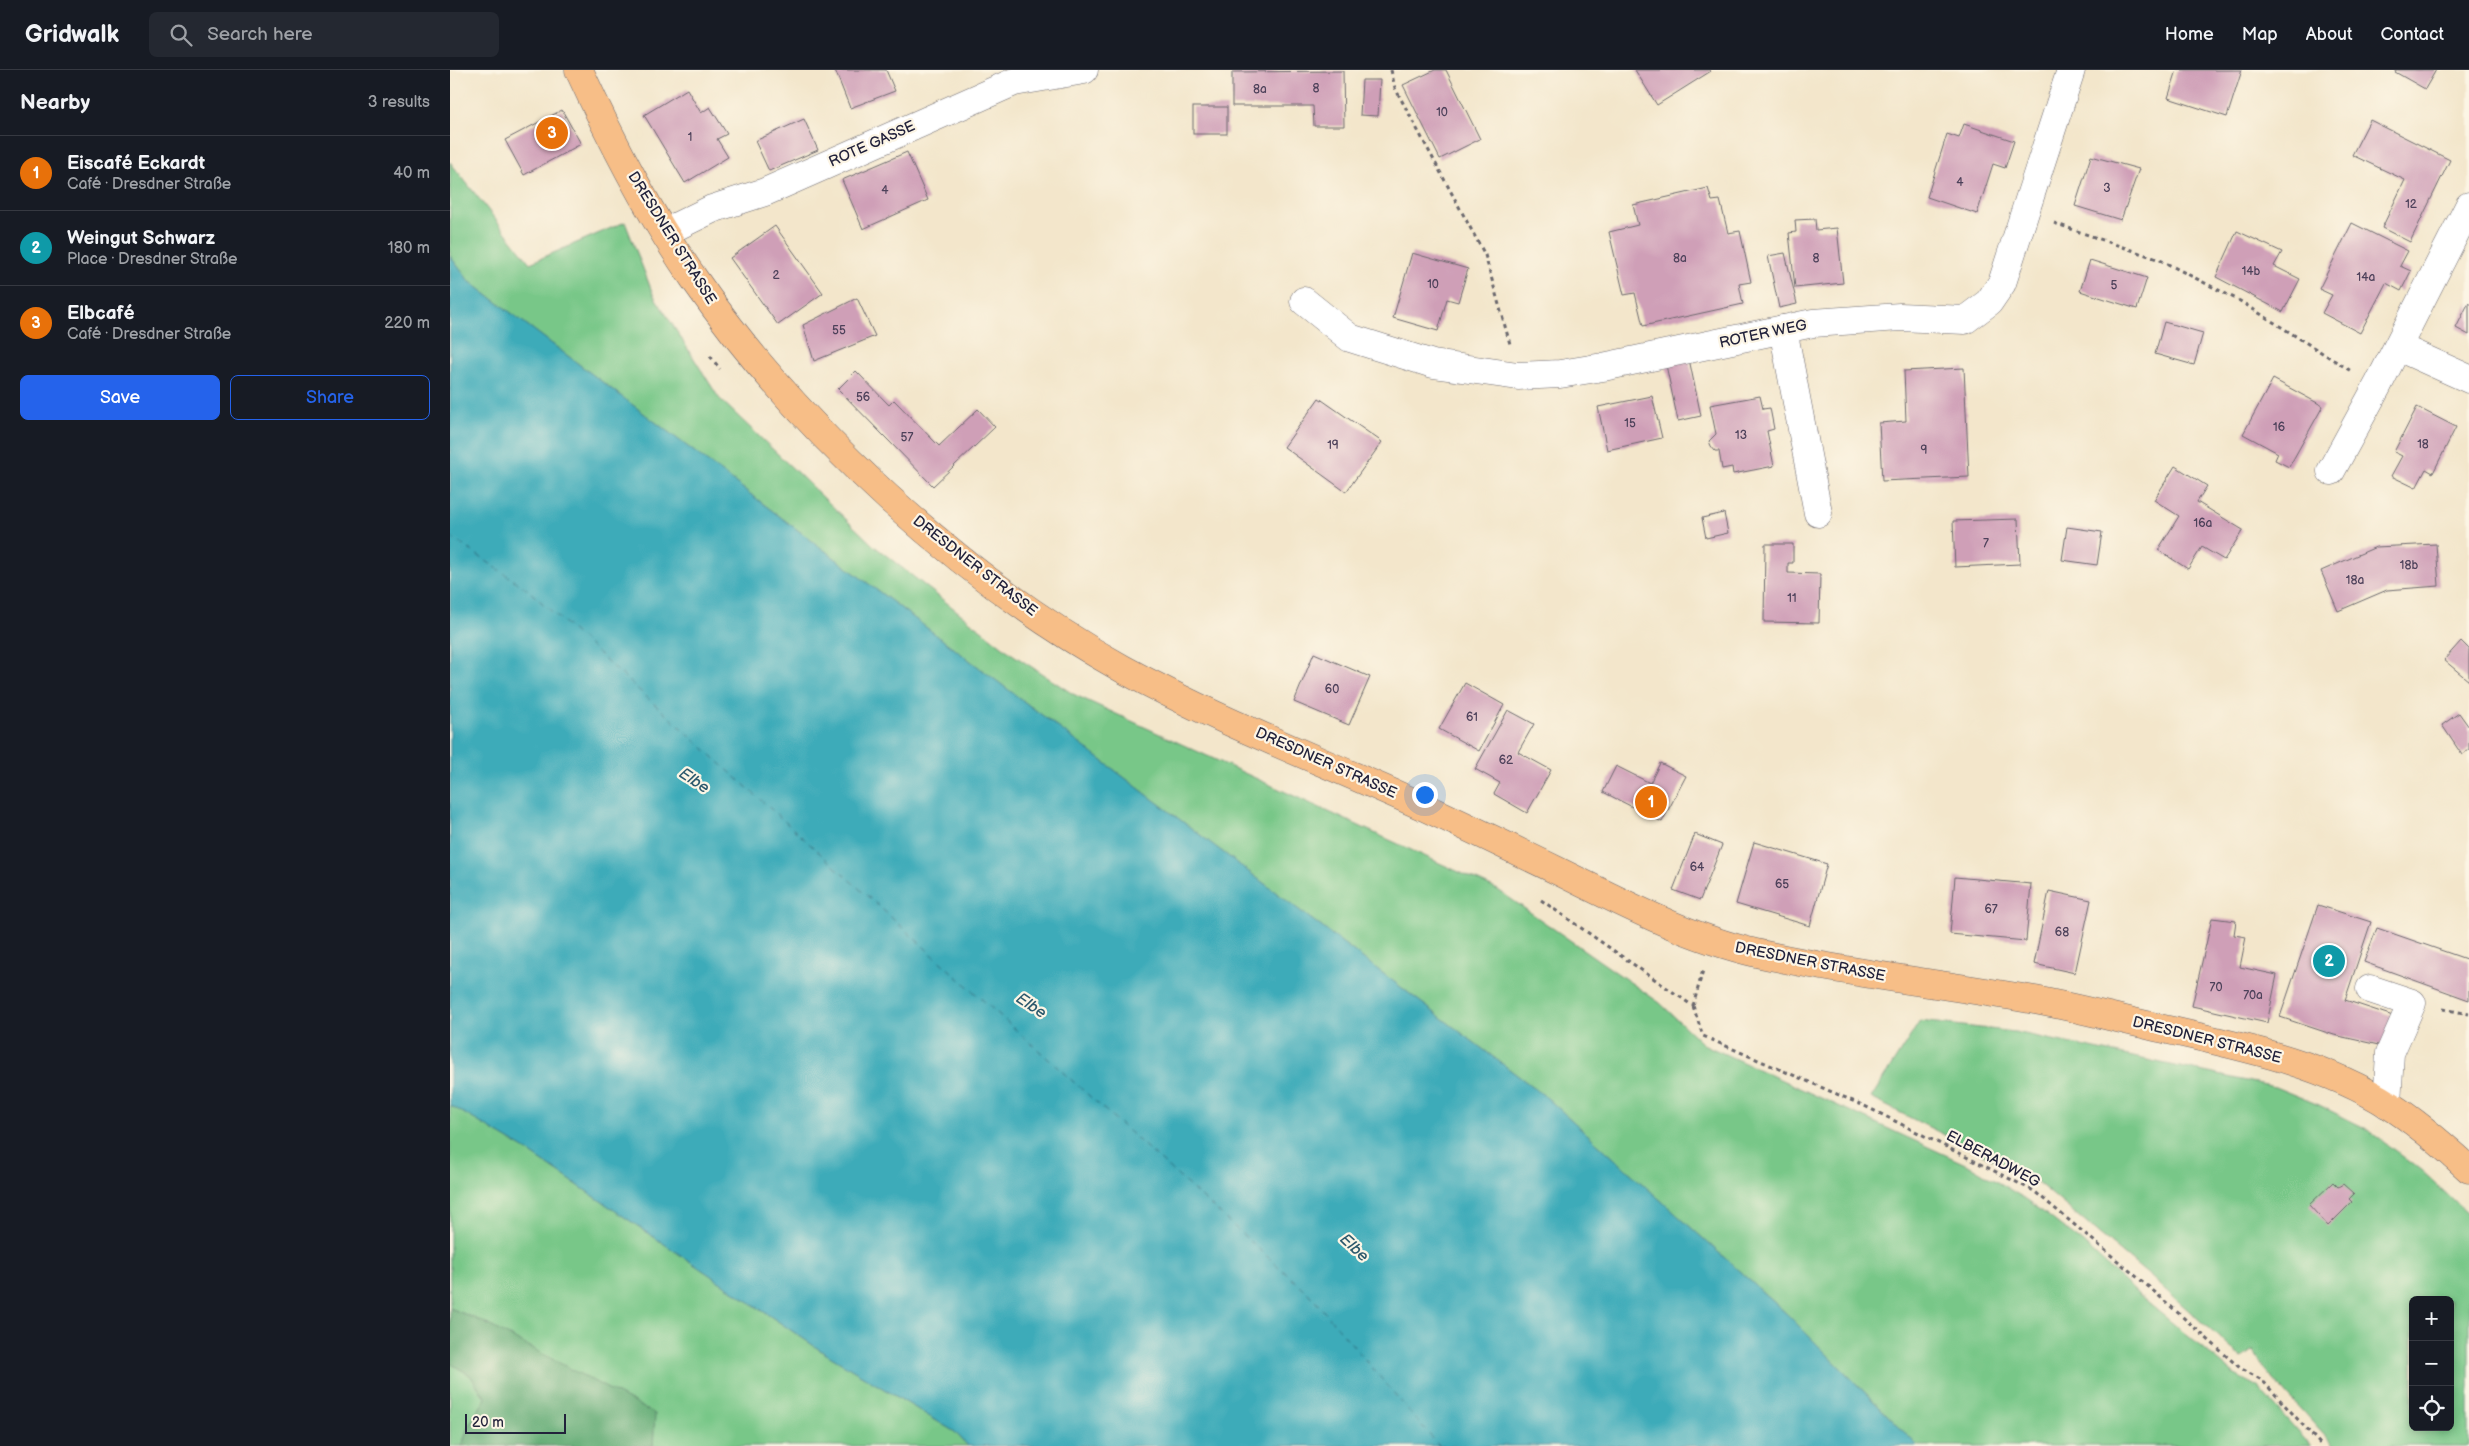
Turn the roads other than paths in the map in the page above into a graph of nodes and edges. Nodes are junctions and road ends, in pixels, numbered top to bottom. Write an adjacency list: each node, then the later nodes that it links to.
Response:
1 (579, 70): 5 (main road, DRESDNER STRASSE)
2 (1084, 70): 5 (street, ROTE GASSE)
3 (2071, 70): 7 (street, ROTER WEG)
4 (2469, 206): 8 (street)
5 (665, 232): 13 (main road, DRESDNER STRASSE)
6 (1304, 301): 7 (street, ROTER WEG)
7 (1783, 329): 11 (street)
8 (2398, 346): 9 (street); 10 (street)
9 (2469, 379)
10 (2331, 472)
11 (1818, 513)
12 (2370, 989): 13 (street)
13 (2387, 1104): 14 (main road, DRESDNER STRASSE)
14 (2469, 1169)

